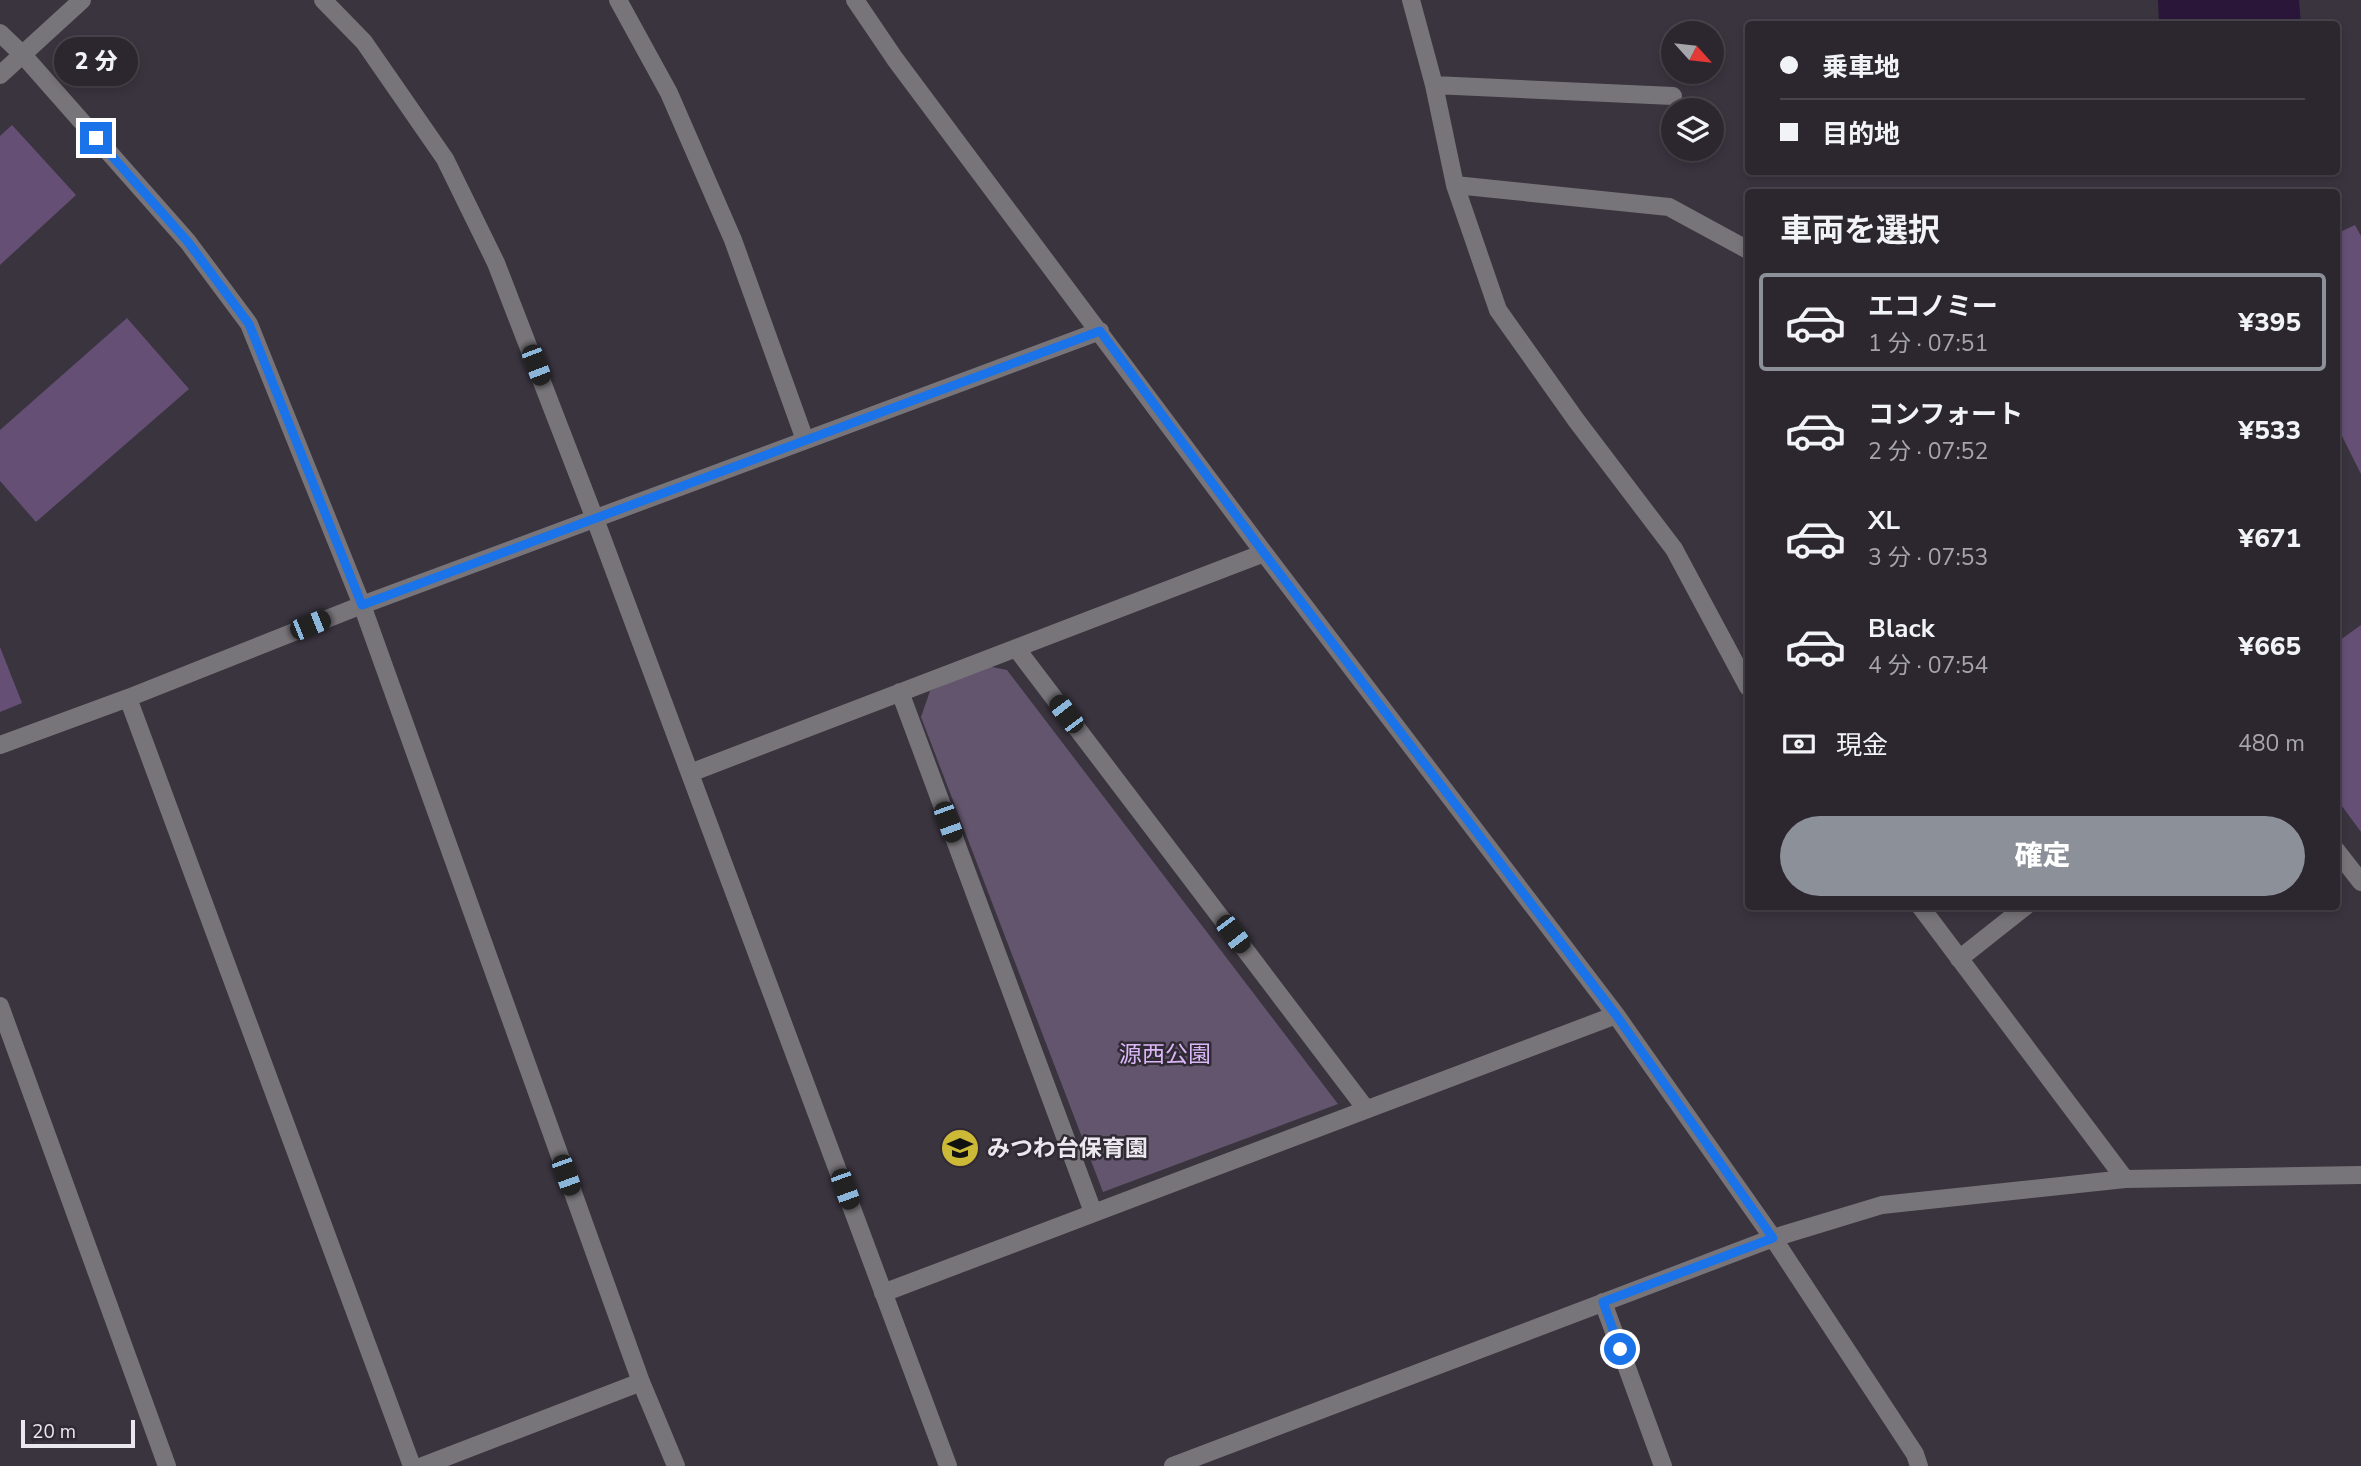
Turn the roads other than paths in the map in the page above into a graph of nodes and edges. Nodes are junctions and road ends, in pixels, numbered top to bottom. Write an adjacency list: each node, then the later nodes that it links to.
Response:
1 (82, 0): 7 (street)
2 (323, 0): 15 (street)
3 (618, 0): 14 (street)
4 (855, 0): 13 (street)
5 (1411, 0): 9 (street)
6 (0, 33): 7 (street)
7 (23, 55): 8 (street); 17 (street)
8 (0, 75)
9 (1434, 85): 10 (street); 11 (street)
10 (1672, 96)
11 (1455, 185): 12 (street); 19 (street)
12 (1745, 248)
13 (1100, 331): 14 (street); 16 (street)
14 (805, 440): 15 (street)
15 (595, 519): 17 (street); 23 (street)
16 (1264, 553): 18 (street); 30 (street)
17 (362, 605): 21 (street); 38 (street)
18 (1016, 648): 20 (street); 31 (street)
19 (1743, 663)
20 (900, 692): 23 (street); 34 (street)
21 (128, 698): 22 (street); 40 (street)
22 (0, 745)
23 (690, 773): 36 (street)
24 (2340, 855): 25 (street)
25 (2361, 881)
26 (1923, 910): 28 (street)
27 (2021, 910): 28 (street)
28 (1959, 959): 33 (street)
29 (0, 1006): 39 (street)
30 (1616, 1015): 31 (street); 35 (street)
31 (1366, 1110): 34 (street)
32 (2361, 1175): 33 (street)
33 (2125, 1179): 35 (street)
34 (1093, 1212): 36 (street)
35 (1773, 1238): 37 (street); 46 (street)
36 (883, 1293): 43 (street)
37 (1603, 1302): 44 (street); 45 (street)
38 (641, 1382): 41 (street); 42 (street)
39 (167, 1466)
40 (412, 1466)
41 (423, 1466)
42 (676, 1466)
43 (948, 1466)
44 (1173, 1466)
45 (1663, 1466)
46 (1919, 1466)

